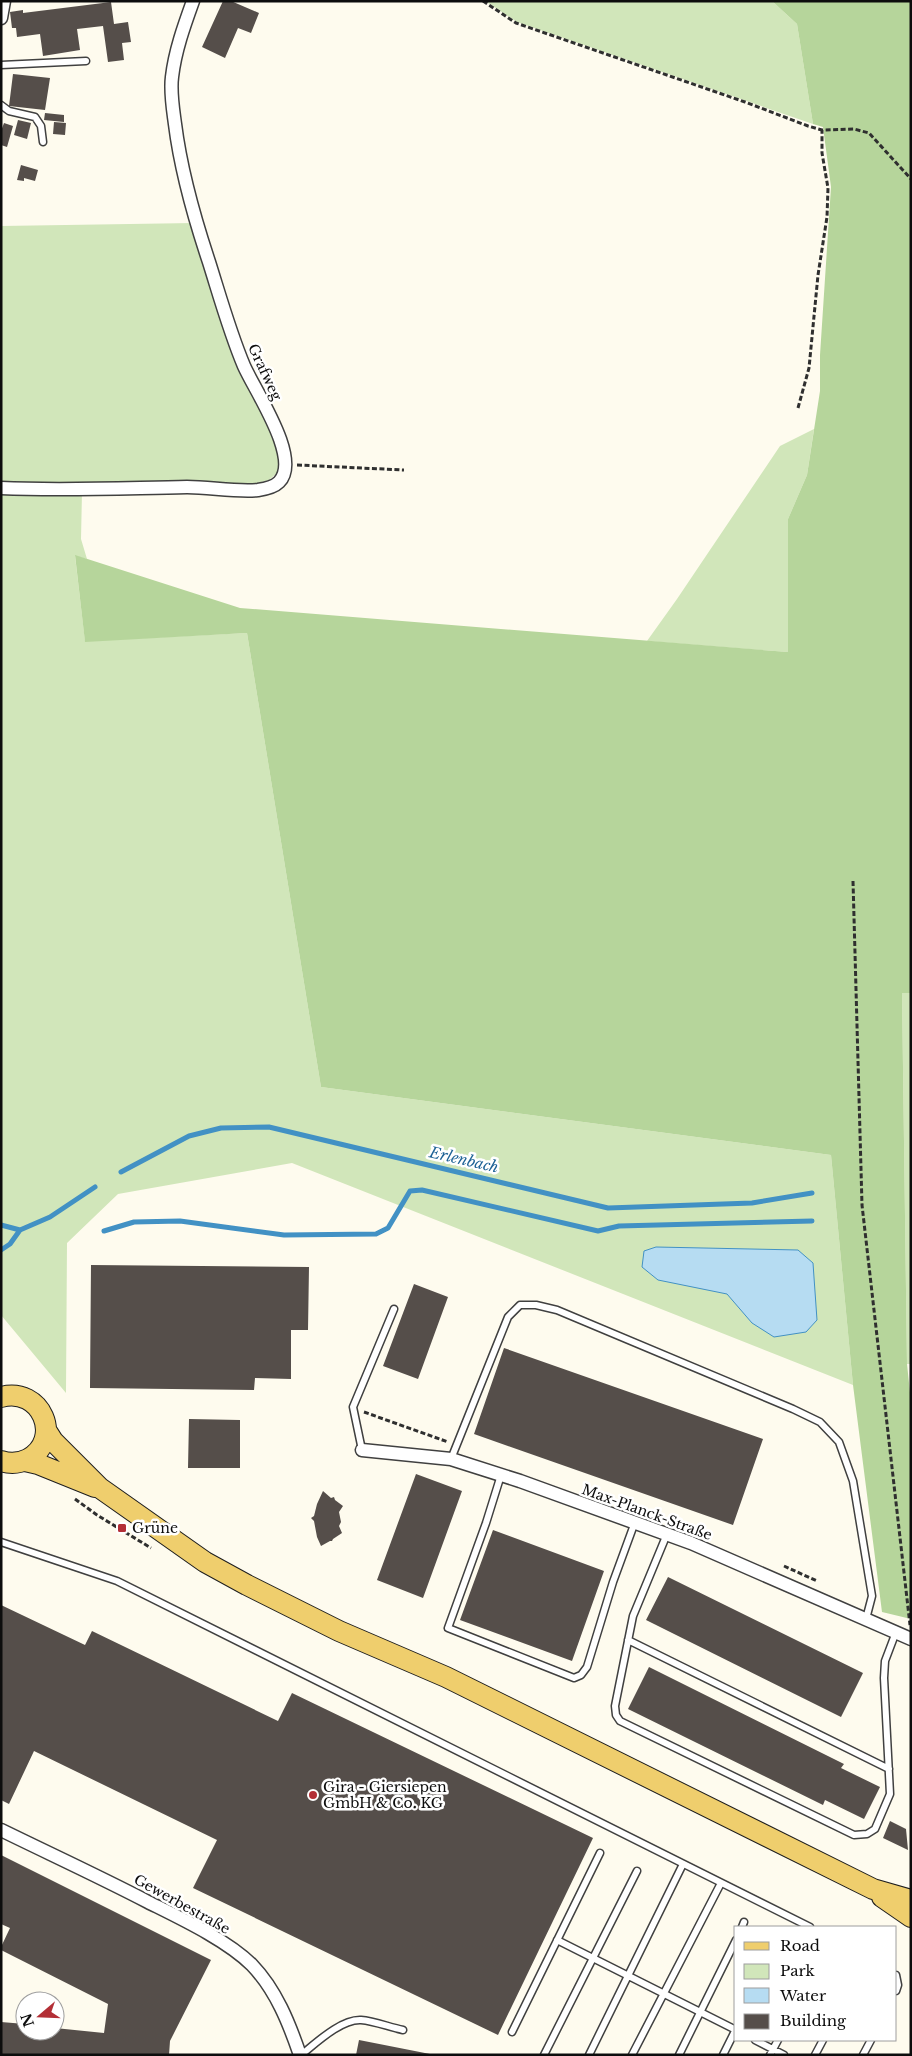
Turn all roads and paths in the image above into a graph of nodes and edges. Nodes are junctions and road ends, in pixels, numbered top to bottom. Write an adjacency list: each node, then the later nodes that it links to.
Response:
1 (4, 1): 4 (street)
2 (193, 1): 12 (street, Grafweg)
3 (483, 1): 8 (path)
4 (1, 18)
5 (86, 62): 6 (lane)
6 (1, 65)
7 (1, 105): 9 (lane)
8 (822, 130): 10 (path); 11 (path)
9 (43, 142)
10 (911, 179)
11 (798, 408)
12 (286, 465): 13 (path); 14 (street)
13 (404, 470)
14 (1, 488)
15 (853, 881): 29 (path)
16 (394, 1309): 19 (lane)
17 (4, 1394): 18 (main road)
18 (46, 1430): 21 (main road); 24 (main road)
19 (362, 1450): 20 (street, Max-Planck-Straße)
20 (451, 1459): 23 (street, Max-Planck-Straße); 28 (lane)
21 (25, 1460): 22 (main road); 24 (main road)
22 (2, 1462)
23 (501, 1475): 25 (street, Max-Planck-Straße); 25 (lane)
24 (100, 1488): 39 (main road)
25 (635, 1522): 26 (street, Max-Planck-Straße)
26 (667, 1534): 28 (street, Max-Planck-Straße); 32 (lane)
27 (1, 1542): 36 (lane)
28 (866, 1619): 30 (street, Max-Planck-Straße)
29 (910, 1630)
30 (896, 1632): 31 (street, Max-Planck-Straße); 33 (lane)
31 (911, 1639)
32 (628, 1640): 33 (lane); 33 (lane)
33 (889, 1769)
34 (1, 1830): 58 (street, Gewerbestraße)
35 (600, 1853): 43 (lane)
36 (684, 1864): 38 (lane); 46 (lane)
37 (638, 1871): 45 (lane)
38 (721, 1883): 42 (lane); 47 (lane)
39 (873, 1889): 40 (main road); 41 (main road)
40 (911, 1900)
41 (911, 1917)
42 (808, 1926)
43 (557, 1940): 45 (lane); 51 (lane)
44 (734, 1944): 48 (lane)
45 (593, 1958): 46 (lane); 59 (lane)
46 (628, 1976): 47 (lane); 60 (lane)
47 (663, 1995): 48 (lane); 61 (lane)
48 (700, 2012): 49 (lane); 62 (lane)
49 (734, 2029)
50 (402, 2030): 58 (lane)
51 (512, 2032)
52 (734, 2034): 63 (lane)
53 (756, 2041): 57 (lane)
54 (777, 2041): 57 (lane)
55 (822, 2041): 65 (lane)
56 (870, 2041): 66 (lane)
57 (771, 2052): 64 (lane)
58 (301, 2055)
59 (544, 2055)
60 (589, 2055)
61 (632, 2055)
62 (679, 2055)
63 (723, 2055)
64 (784, 2055)
65 (815, 2055)
66 (863, 2055)

